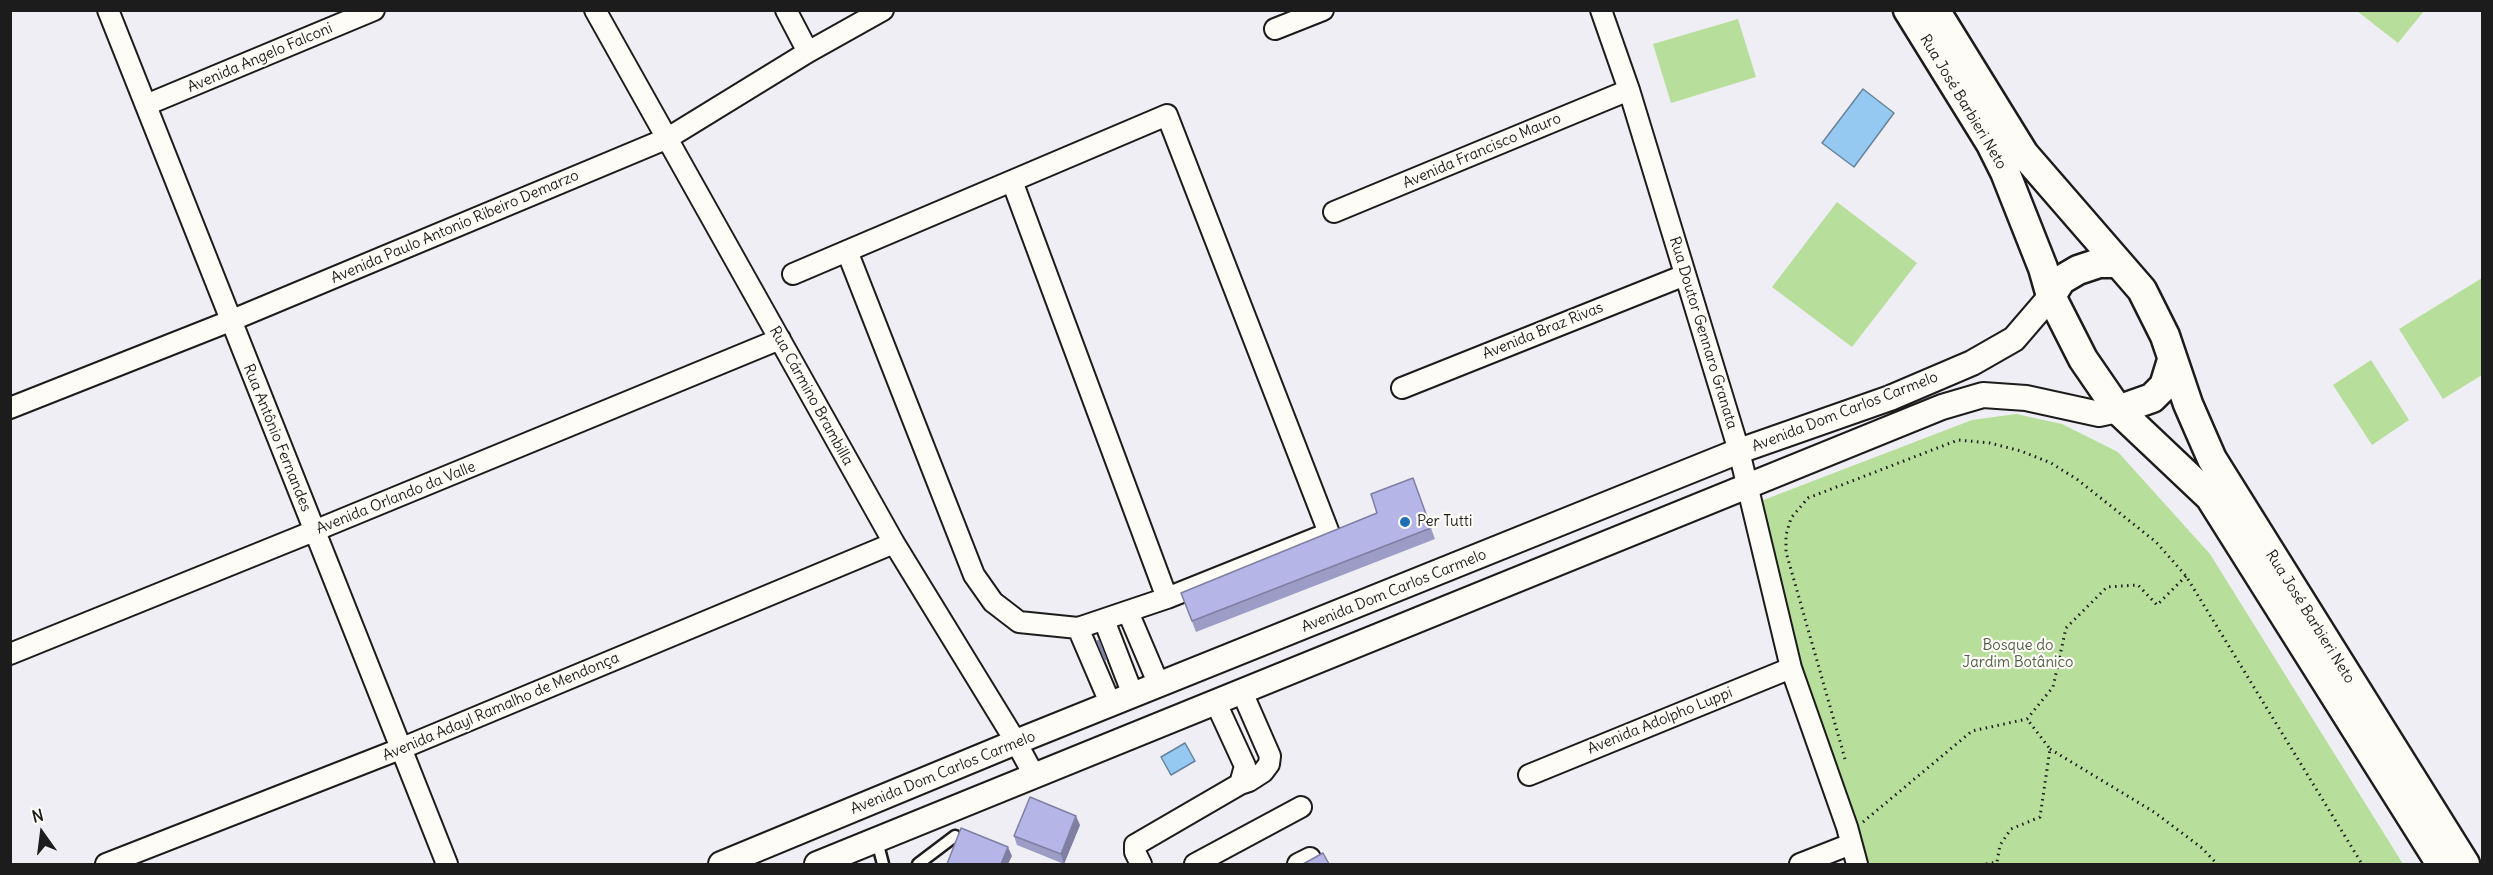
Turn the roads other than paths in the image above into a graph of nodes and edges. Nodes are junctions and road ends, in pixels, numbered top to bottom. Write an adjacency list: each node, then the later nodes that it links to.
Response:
1 (108, 10): 13 (street, Rua Antônio Fernandes)
2 (374, 10): 13 (street, Avenida Angelo Falconi)
3 (595, 10): 14 (street, Rua Cármino Brambilla)
4 (786, 10): 11 (street)
5 (883, 10): 11 (street, Avenida Paulo Antonio Ribeiro Demarzo)
6 (1323, 10): 10 (street)
7 (1601, 10): 12 (street, Rua Doutor Gennaro Granata)
8 (1908, 10): 21 (main road, Rua José Barbieri Neto)
9 (1935, 10): 18 (main road, Rua José Barbieri Neto)
10 (1275, 29)
11 (808, 52): 14 (street, Avenida Paulo Antonio Ribeiro Demarzo)
12 (1629, 90): 16 (street, Avenida Francisco Mauro); 20 (street, Rua Doutor Gennaro Granata)
13 (146, 105): 22 (street, Rua Antônio Fernandes)
14 (668, 138): 22 (street, Avenida Paulo Antonio Ribeiro Demarzo); 23 (street, Rua Cármino Brambilla)
15 (1012, 181): 17 (street); 33 (street); 33 (street)
16 (1334, 212)
17 (847, 251): 19 (street); 37 (street)
18 (2117, 263): 21 (main road); 24 (main road, Rua José Barbieri Neto)
19 (793, 274)
20 (1685, 275): 25 (street, Avenida Braz Rivas); 28 (street, Rua Doutor Gennaro Granata)
21 (2051, 296): 27 (main road, Rua José Barbieri Neto); 28 (street, Avenida Dom Carlos Carmelo)
22 (230, 321): 26 (street, Avenida Paulo Antonio Ribeiro Demarzo); 30 (street, Rua Antônio Fernandes)
23 (780, 339): 30 (street, Avenida Orlando da Valle); 31 (street, Rua Cármino Brambilla)
24 (2172, 360): 27 (main road); 65 (main road, Rua José Barbieri Neto)
25 (1402, 388)
26 (10, 408)
27 (2118, 410): 29 (street, Avenida Dom Carlos Carmelo); 64 (main road, Rua José Barbieri Neto)
28 (1739, 451): 29 (street, Rua Doutor Gennaro Granata); 32 (street, Avenida Dom Carlos Carmelo)
29 (1748, 487): 34 (street, Avenida Dom Carlos Carmelo); 39 (street, Rua Doutor Gennaro Granata)
30 (314, 531): 38 (street, Avenida Orlando da Valle); 46 (street, Rua Antônio Fernandes)
31 (894, 543): 45 (street, Rua Cármino Brambilla); 46 (street, Avenida Adayl Ramalho de Mendonça)
32 (1450, 568): 34 (street); 40 (street, Avenida Dom Carlos Carmelo)
33 (1167, 598): 35 (street)
34 (1464, 602): 41 (street, Avenida Dom Carlos Carmelo)
35 (1128, 612): 36 (street); 40 (street)
36 (1104, 620): 37 (street); 42 (street)
37 (1078, 628): 44 (street)
38 (10, 654)
39 (1791, 668): 47 (street, Avenida Adolpho Luppi); 52 (street, Rua Doutor Gennaro Granata)
40 (1159, 685): 42 (street, Avenida Dom Carlos Carmelo)
41 (1242, 692): 43 (street, Avenida Dom Carlos Carmelo); 49 (street)
42 (1133, 696): 44 (street, Avenida Dom Carlos Carmelo)
43 (1216, 703): 48 (street, Avenida Dom Carlos Carmelo); 49 (street)
44 (1111, 705): 45 (street, Avenida Dom Carlos Carmelo)
45 (1016, 742): 48 (street, Rua Cármino Brambilla); 56 (street, Avenida Dom Carlos Carmelo)
46 (400, 749): 54 (street, Avenida Adayl Ramalho de Mendonça); 55 (street, Rua Antônio Fernandes)
47 (1529, 775)
48 (1035, 777): 53 (street, Avenida Dom Carlos Carmelo)
49 (1240, 784): 60 (street)
50 (1301, 807): 61 (street)
51 (955, 836): 59 (lane)
52 (1858, 838): 62 (street); 63 (street, Rua Doutor Gennaro Granata)
53 (877, 841): 57 (street, Avenida Dom Carlos Carmelo); 58 (lane)
54 (106, 864)
55 (447, 864)
56 (722, 864)
57 (817, 864)
58 (884, 864)
59 (918, 864)
60 (1142, 864)
61 (1195, 864)
62 (1800, 864)
63 (1857, 864)
64 (2441, 864)
65 (2465, 864)

